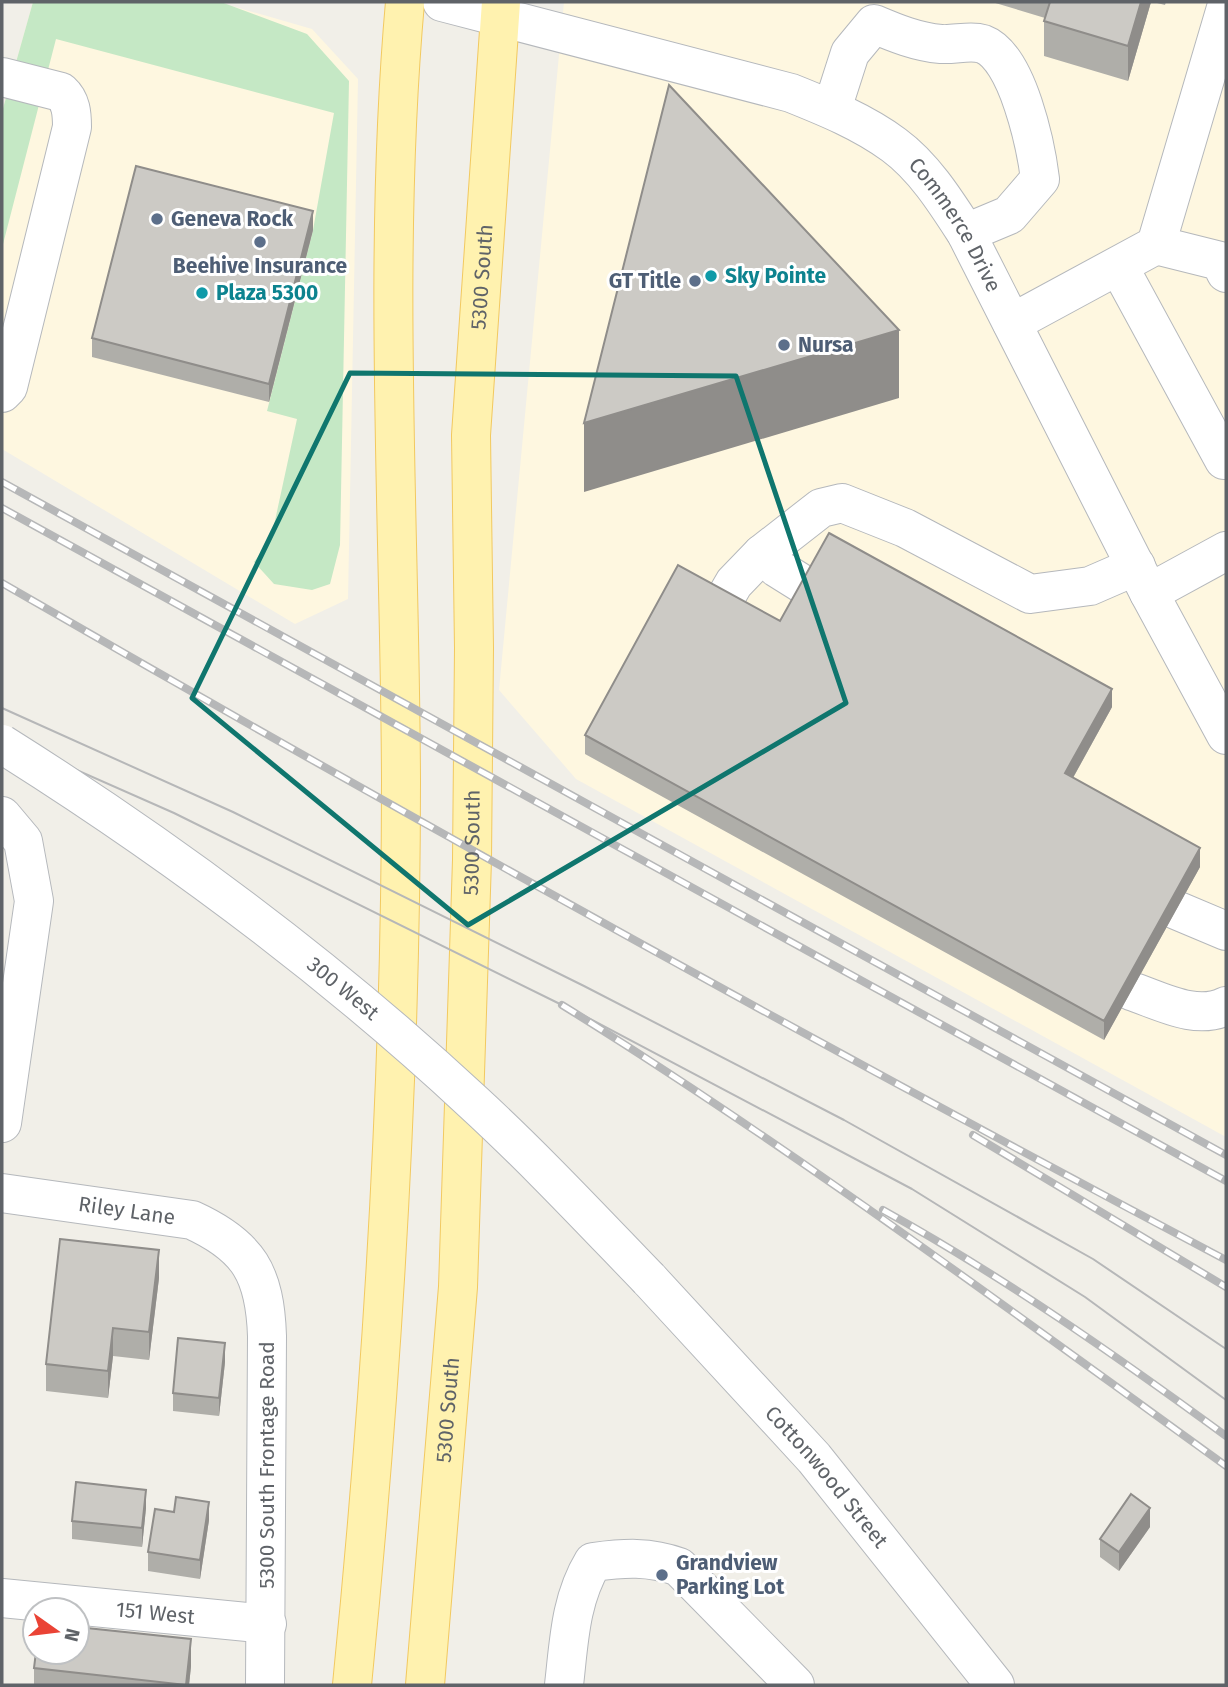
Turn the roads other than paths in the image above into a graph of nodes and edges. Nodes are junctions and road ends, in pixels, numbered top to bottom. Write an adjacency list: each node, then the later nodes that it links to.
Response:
1 (405, 2): 34 (main road)
2 (442, 2): 4 (street, Commerce Drive)
3 (1226, 8): 9 (street)
4 (501, 10): 7 (street, Commerce Drive); 35 (main road, 5300 South)
5 (869, 13): 7 (street); 8 (street)
6 (2, 77): 13 (street)
7 (832, 109): 8 (street, Commerce Drive)
8 (966, 233): 12 (street, Commerce Drive)
9 (1156, 245): 10 (street); 11 (street)
10 (1119, 267): 12 (street); 14 (street)
11 (1226, 273)
12 (1012, 323): 17 (street, Commerce Drive)
13 (2, 393)
14 (1225, 459)
15 (1226, 551): 17 (street)
16 (762, 554): 17 (street); 18 (street); 19 (street)
17 (1143, 579): 20 (street, Commerce Drive)
18 (809, 588)
19 (720, 607)
20 (1226, 735)
21 (2, 744): 30 (street, 300 West, bridge)
22 (2, 816): 27 (street)
23 (1176, 910): 24 (street)
24 (1226, 931)
25 (1131, 991): 26 (street)
26 (1226, 1006)
27 (2, 1124)
28 (2, 1193): 29 (street, Riley Lane)
29 (242, 1251): 32 (street, 5300 South Frontage Road)
30 (649, 1279): 38 (street, Cottonwood Street)
31 (2, 1598): 32 (street, 151 West)
32 (267, 1624): 33 (street, 5300 South Frontage Road)
33 (265, 1685)
34 (352, 1685)
35 (425, 1685)
36 (564, 1685): 37 (street)
37 (795, 1685)
38 (995, 1685)

